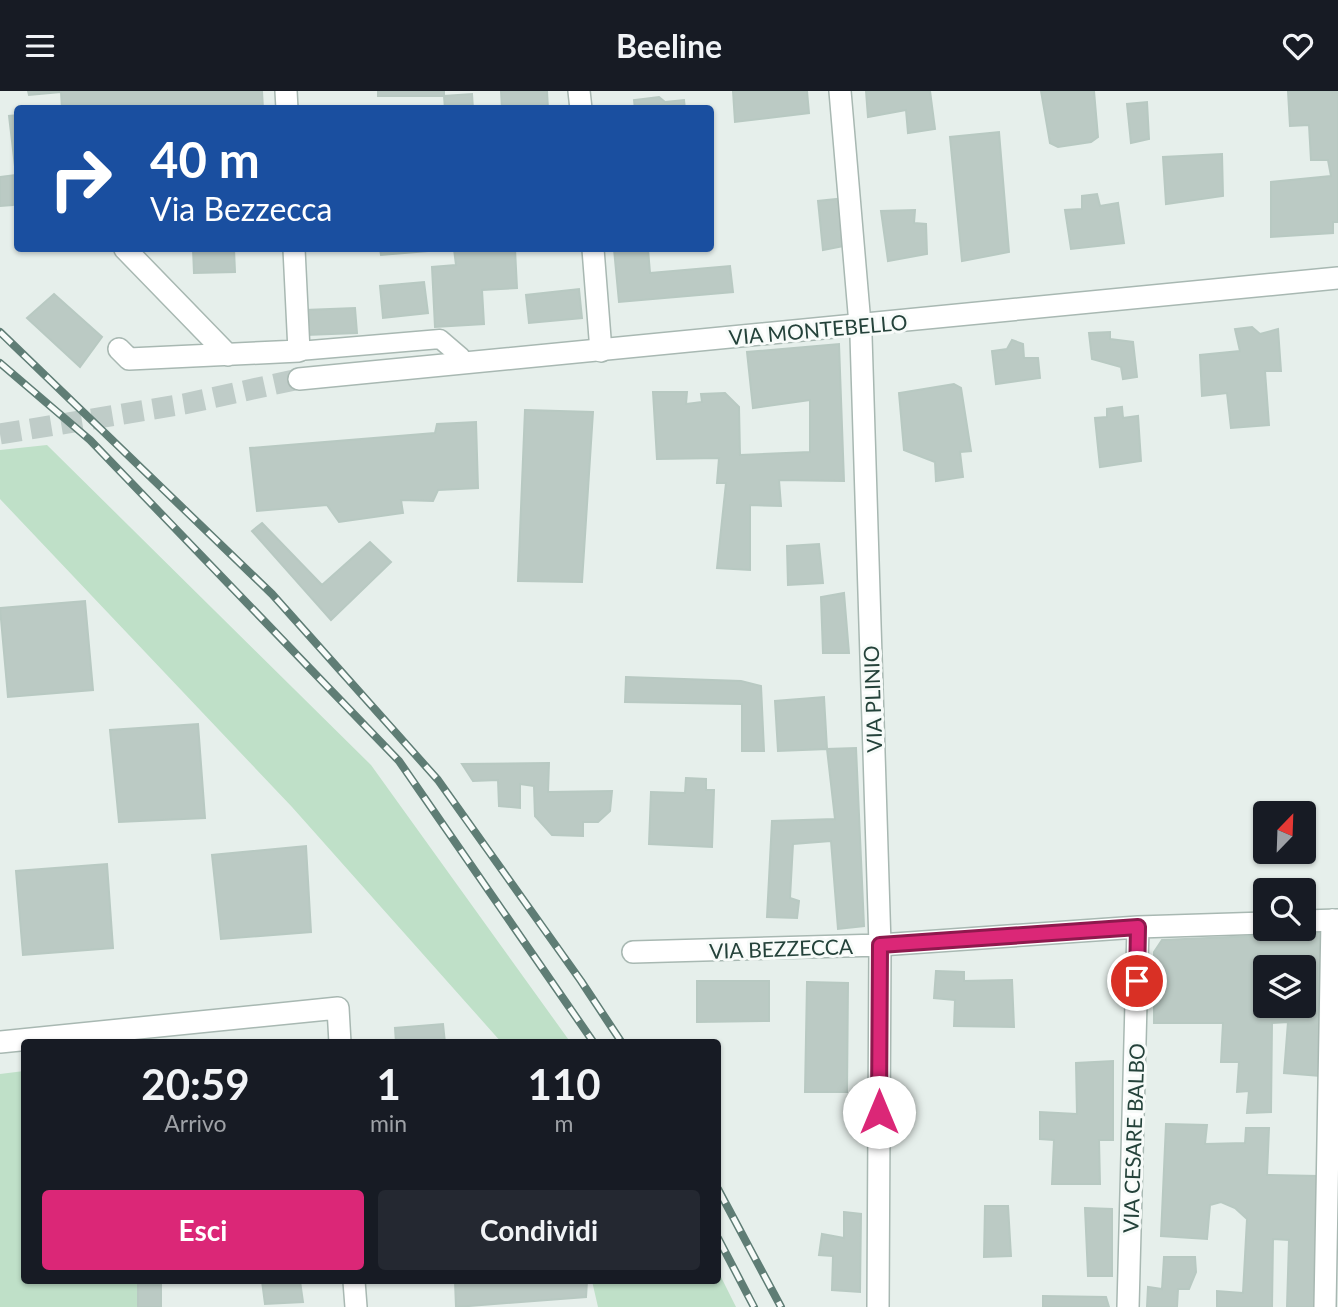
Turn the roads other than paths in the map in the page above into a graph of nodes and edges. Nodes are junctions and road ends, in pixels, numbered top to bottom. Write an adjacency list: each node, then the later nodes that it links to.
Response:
1 (839, 91): 6 (street, VIA PLINIO)
2 (128, 252): 10 (street)
3 (294, 252): 8 (street)
4 (593, 252): 9 (street)
5 (1338, 278): 6 (street, VIA MONTEBELLO)
6 (860, 326): 9 (street, VIA MONTEBELLO); 17 (street, VIA PLINIO)
7 (119, 349): 10 (street)
8 (299, 351): 10 (street); 11 (street)
9 (601, 351): 12 (street, VIA MONTEBELLO)
10 (228, 355)
11 (461, 357)
12 (299, 379)
13 (1335, 920): 14 (street); 27 (street)
14 (1316, 921)
15 (1253, 923): 16 (street, VIA BEZZECCA)
16 (1138, 927): 17 (street, VIA BEZZECCA); 26 (street, VIA CESARE BALBO)
17 (880, 945): 18 (street, VIA BEZZECCA); 25 (street, VIA PLINIO)
18 (633, 952)
19 (30, 1039): 20 (street)
20 (340, 1039)
21 (21, 1040): 22 (street)
22 (0, 1042)
23 (354, 1284): 24 (street)
24 (356, 1307)
25 (878, 1307)
26 (1128, 1307)
27 (1325, 1307)

